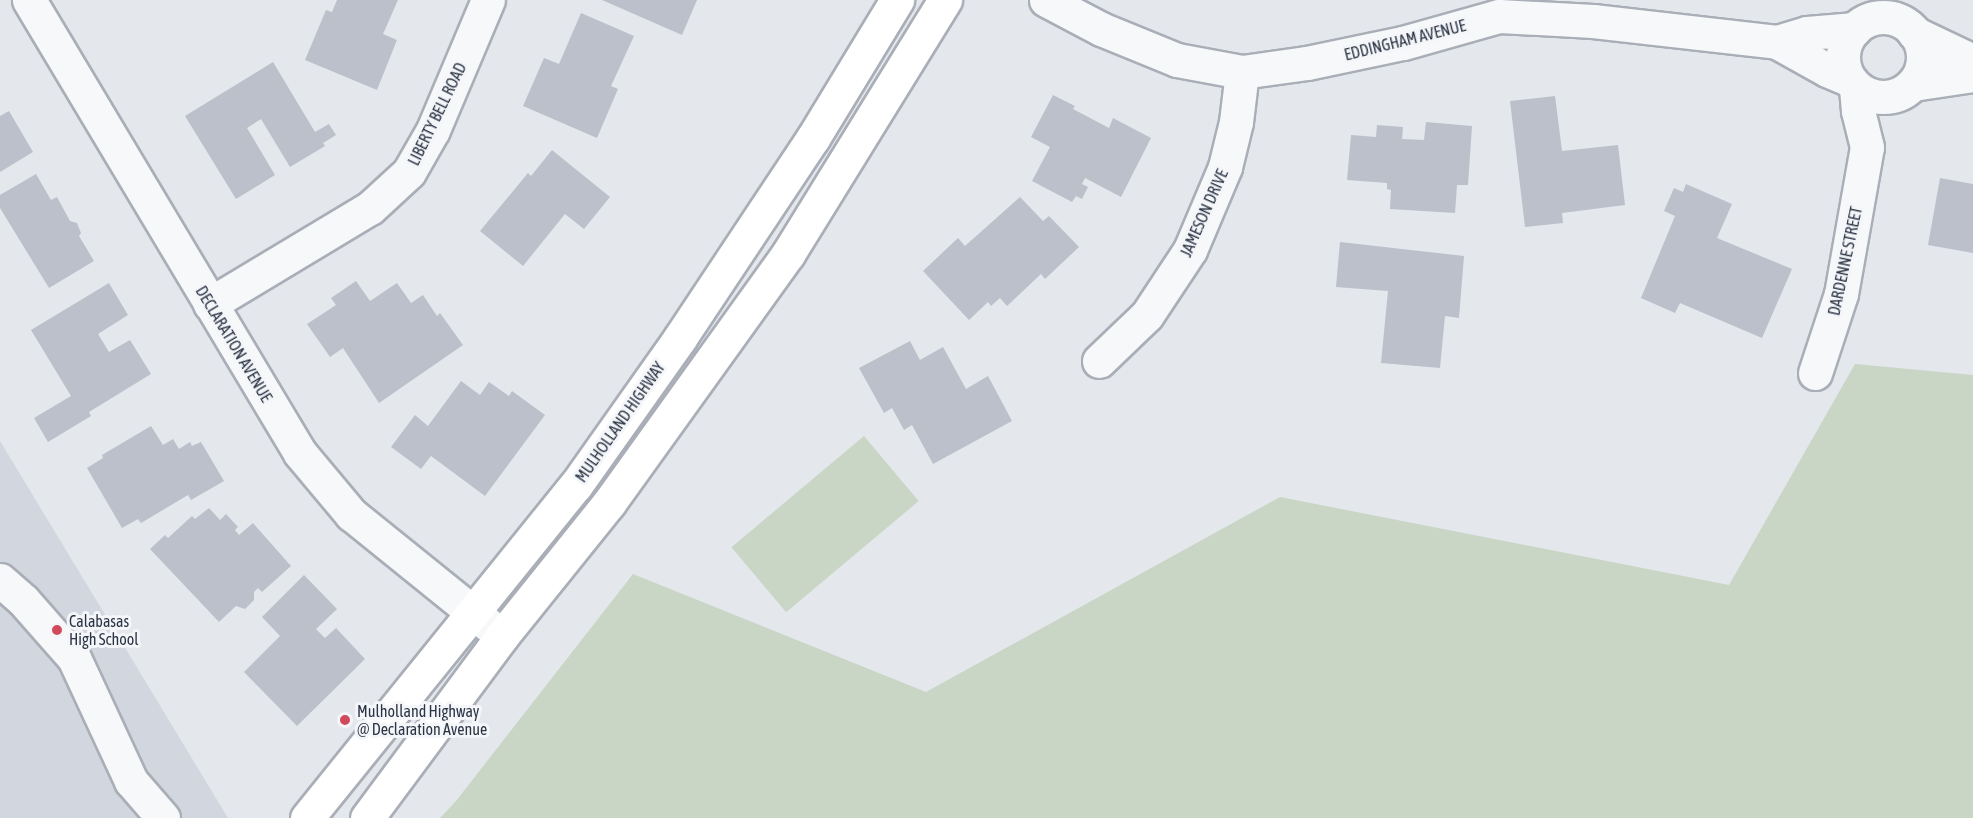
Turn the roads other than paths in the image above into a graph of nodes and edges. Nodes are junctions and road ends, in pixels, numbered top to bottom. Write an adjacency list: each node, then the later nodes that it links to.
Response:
1 (29, 0): 16 (street, DECLARATION AVENUE)
2 (489, 0): 16 (street, LIBERTY BELL ROAD)
3 (897, 0): 20 (main road, MULHOLLAND HIGHWAY)
4 (945, 0): 21 (main road)
5 (1046, 0): 11 (street, EDDINGHAM AVENUE)
6 (1498, 8): 9 (street, EDDINGHAM AVENUE); 11 (street, EDDINGHAM AVENUE)
7 (1863, 18): 8 (street); 9 (street, EDDINGHAM AVENUE); 13 (street)
8 (1910, 21): 10 (street); 14 (street)
9 (1777, 42): 13 (street, EDDINGHAM AVENUE)
10 (1973, 61)
11 (1242, 72): 17 (street, JAMESON DRIVE)
12 (1973, 75): 14 (street)
13 (1853, 83): 14 (street); 15 (street, DARDENNE STREET)
14 (1908, 88): 15 (street, DARDENNE STREET)
15 (1867, 147): 18 (street, DARDENNE STREET)
16 (210, 304): 20 (street, DECLARATION AVENUE)
17 (1099, 361)
18 (1815, 373)
19 (0, 580): 22 (street)
20 (472, 613): 21 (street, DECLARATION AVENUE); 23 (main road, MULHOLLAND HIGHWAY)
21 (502, 636): 24 (main road)
22 (164, 818)
23 (307, 818)
24 (367, 818)

